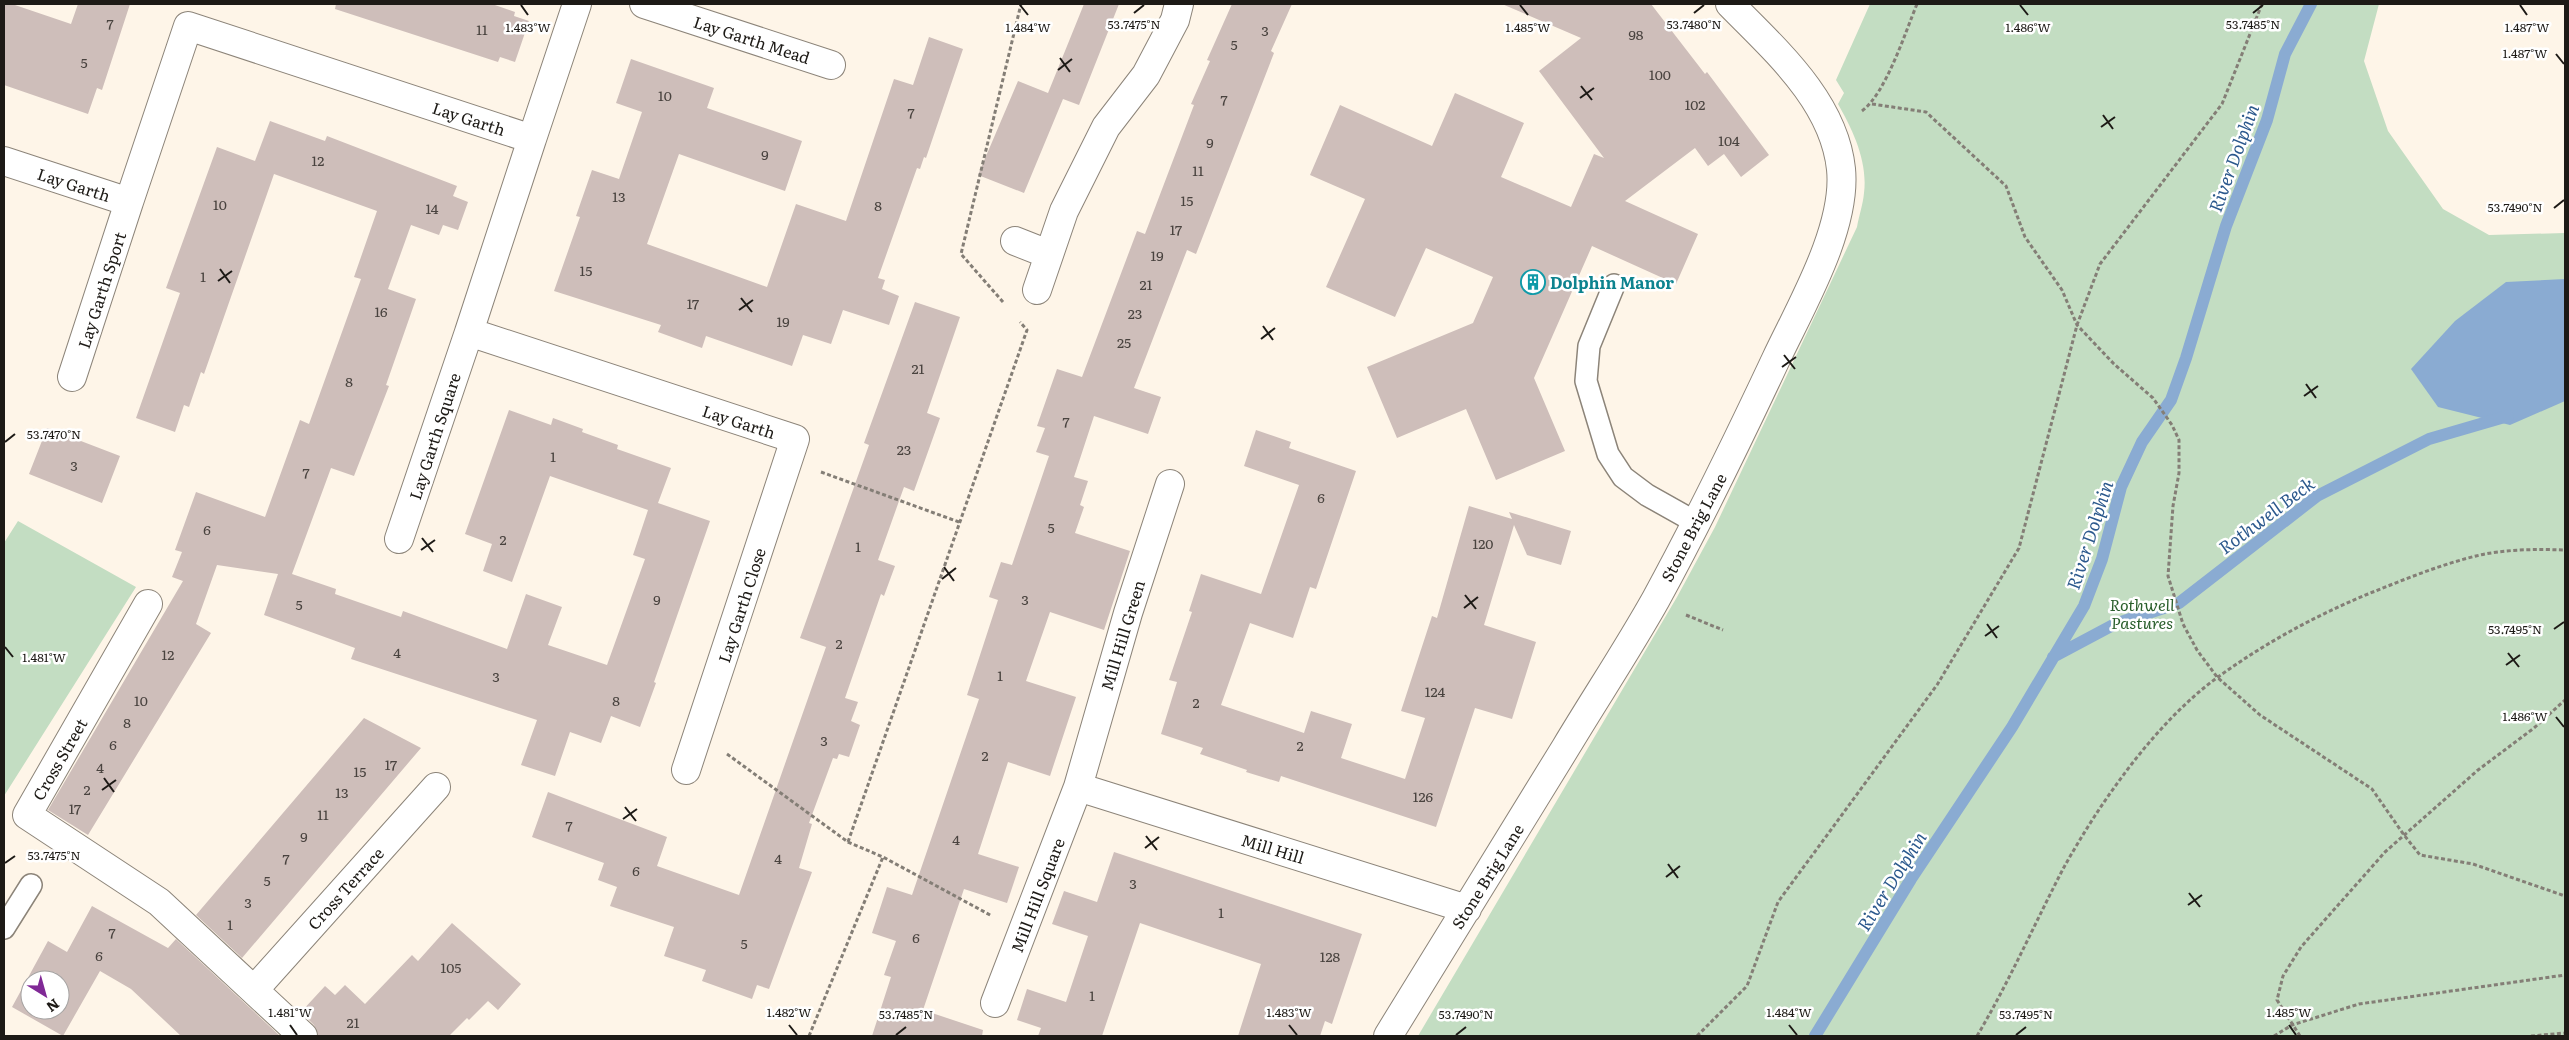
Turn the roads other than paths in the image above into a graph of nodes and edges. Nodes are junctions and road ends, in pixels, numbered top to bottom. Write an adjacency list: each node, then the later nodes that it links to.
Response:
1 (577, 4): 7 (street)
2 (644, 4): 6 (street, Lay Garth Mead)
3 (1179, 4): 11 (street)
4 (1730, 4): 18 (street, Stone Brig Lane)
5 (192, 15): 7 (street, Lay Garth); 9 (street, Lay Garth)
6 (831, 65)
7 (532, 139): 14 (street)
8 (4, 161): 9 (street, Lay Garth)
9 (129, 202): 15 (street, Lay Garth Sport)
10 (1015, 242): 11 (street)
11 (1048, 254): 13 (street)
12 (1614, 285): 18 (lane)
13 (1037, 290)
14 (468, 332): 16 (street, Lay Garth); 19 (street, Lay Garth Square)
15 (72, 377)
16 (792, 449): 21 (street, Lay Garth Close)
17 (1170, 484): 23 (street, Mill Hill Green)
18 (1697, 523): 25 (street, Stone Brig Lane)
19 (399, 539)
20 (148, 604): 27 (street, Cross Street)
21 (686, 770)
22 (436, 787): 27 (street, Cross Terrace)
23 (1078, 787): 25 (street, Mill Hill); 28 (street, Mill Hill Square)
24 (31, 885): 26 (lane)
25 (1467, 909): 30 (street, Stone Brig Lane)
26 (4, 928)
27 (254, 990): 29 (street, Cross Street)
28 (996, 1003)
29 (303, 1036)
30 (1388, 1036)

